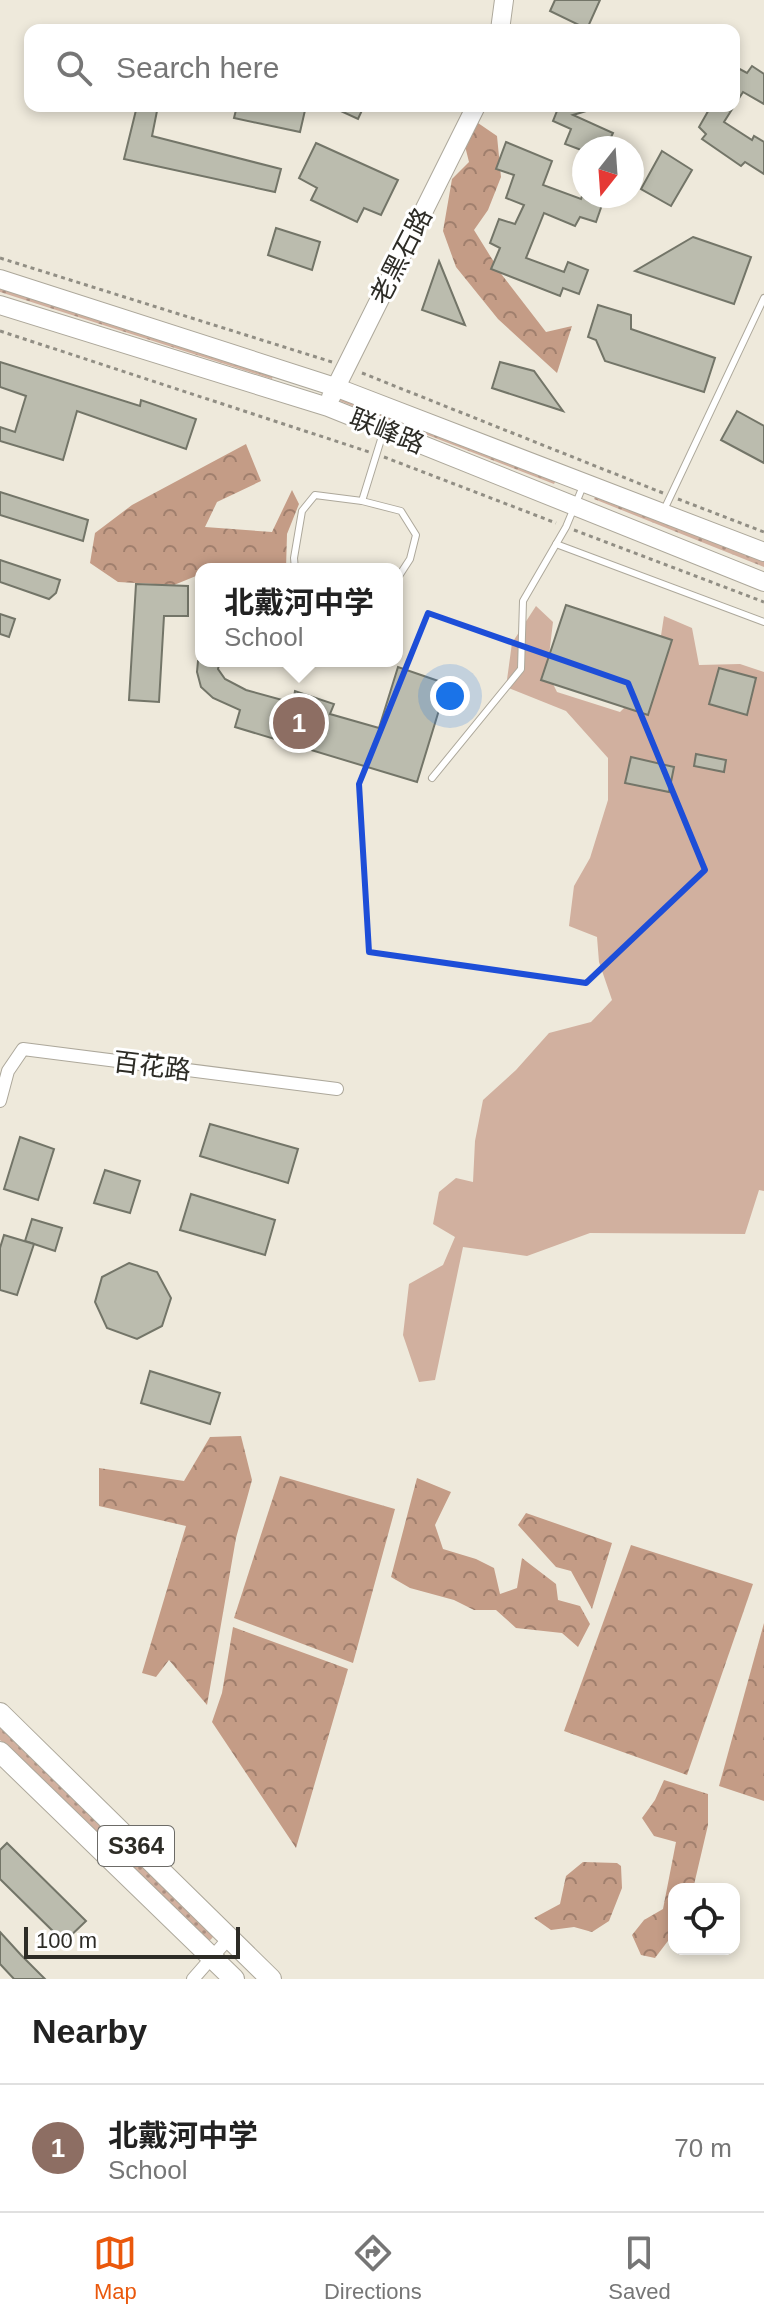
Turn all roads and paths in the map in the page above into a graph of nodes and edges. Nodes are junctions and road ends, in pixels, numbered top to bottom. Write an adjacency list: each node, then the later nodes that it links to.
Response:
1 (504, 0): 2 (main road)
2 (501, 24)
3 (473, 112): 7 (main road, 老黑石路)
4 (0, 279): 7 (main road, 联峰路)
5 (764, 298): 13 (lane)
6 (0, 305): 8 (main road, 联峰路)
7 (335, 387): 8 (main road, 老黑石路); 10 (main road, 联峰路)
8 (328, 407): 9 (main road, 联峰路)
9 (384, 430): 11 (lane); 12 (main road, 联峰路)
10 (584, 482): 12 (lane); 13 (main road, 联峰路)
11 (362, 501): 16 (lane); 17 (lane)
12 (575, 506): 14 (lane); 18 (main road, 联峰路)
13 (661, 514): 15 (main road, 联峰路)
14 (556, 544): 19 (lane); 20 (lane)
15 (764, 552)
16 (294, 563)
17 (403, 570)
18 (764, 582)
19 (764, 622)
20 (432, 778)
21 (337, 1089): 22 (street, 百花路)
22 (0, 1101)
23 (0, 1713): 25 (main road, S364)
24 (0, 1752): 26 (main road, S364)
25 (229, 1938): 26 (street); 29 (main road, S364)
26 (212, 1957): 27 (street); 28 (main road, S364)
27 (193, 1979)
28 (234, 1979)
29 (271, 1979)

